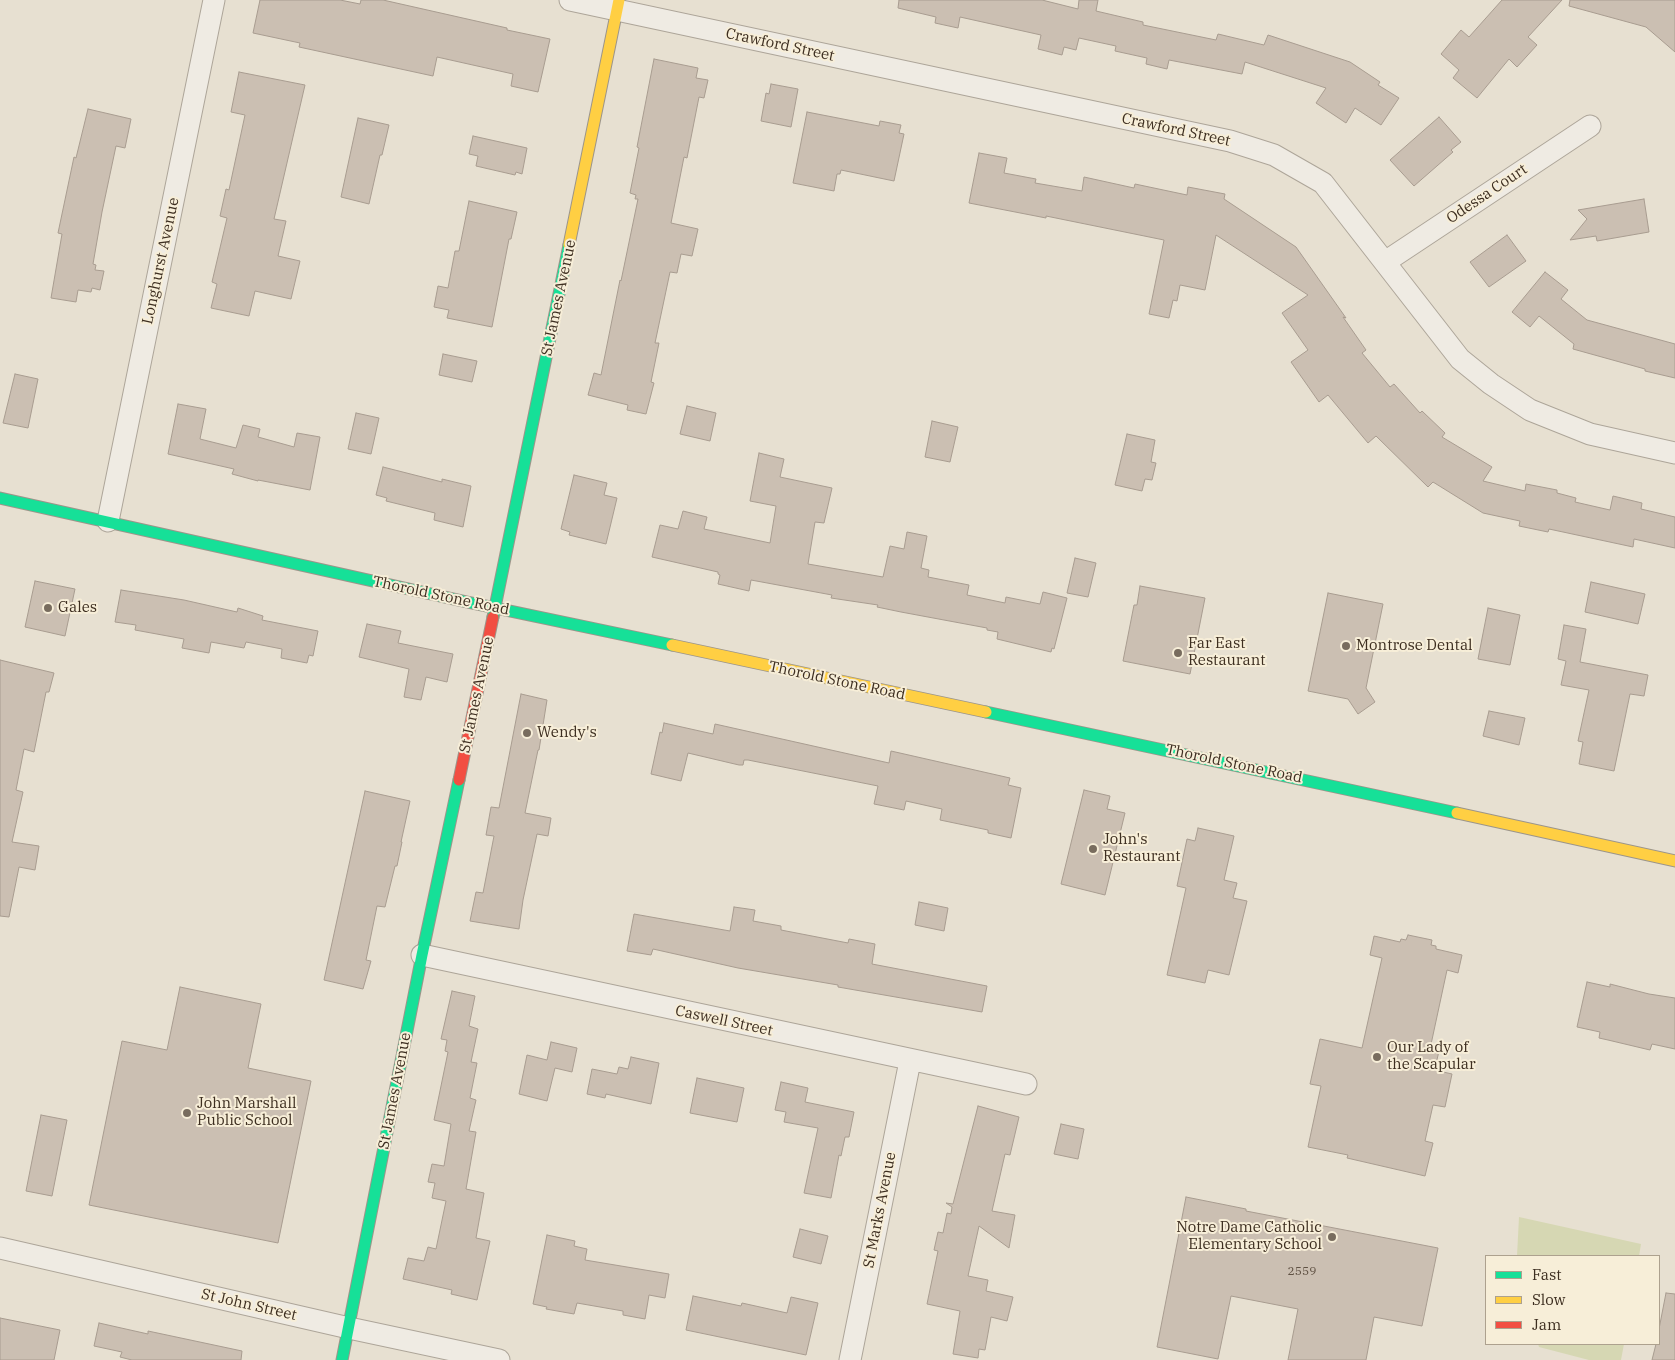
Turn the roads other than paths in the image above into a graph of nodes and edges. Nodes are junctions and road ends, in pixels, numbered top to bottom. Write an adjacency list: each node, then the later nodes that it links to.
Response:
1 (214, 0): 8 (street, Longhurst Avenue)
2 (570, 0): 3 (street, Crawford Street)
3 (618, 5): 5 (street, Crawford Street); 9 (main road, St James Avenue)
4 (1590, 126): 5 (street, Odessa Court)
5 (1385, 262): 6 (street, Crawford Street)
6 (1675, 453)
7 (0, 498): 8 (main road, Thorold Stone Road)
8 (108, 521): 9 (main road, Thorold Stone Road)
9 (495, 608): 10 (main road, Thorold Stone Road); 11 (main road, St James Avenue)
10 (1675, 861)
11 (422, 955): 12 (street, Caswell Street); 15 (main road, St James Avenue)
12 (910, 1061): 13 (street, Caswell Street); 18 (street, St Marks Avenue)
13 (1026, 1084)
14 (0, 1248): 15 (street, St John Street)
15 (349, 1328): 16 (main road, St James Avenue); 17 (street, St John Street)
16 (342, 1360)
17 (500, 1360)
18 (850, 1360)

